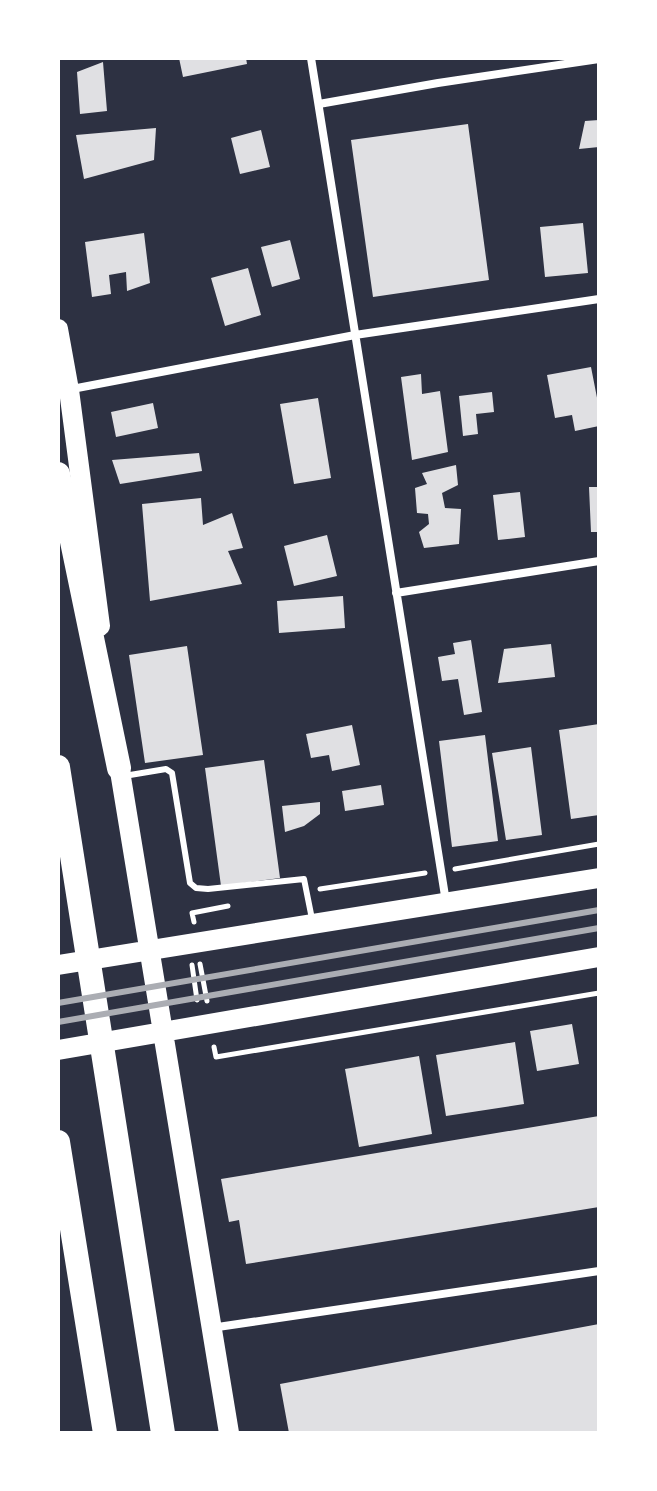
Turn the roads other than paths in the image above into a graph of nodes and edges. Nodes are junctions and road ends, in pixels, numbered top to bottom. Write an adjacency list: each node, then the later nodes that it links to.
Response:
1 (311, 58): 3 (street)
2 (599, 59): 3 (street)
3 (319, 104): 6 (street)
4 (599, 299): 6 (street)
5 (58, 329): 7 (main road)
6 (355, 335): 7 (street); 10 (street)
7 (69, 390): 12 (main road)
8 (58, 474): 12 (highway)
9 (599, 561): 10 (street)
10 (396, 593): 14 (street)
11 (58, 767): 27 (highway)
12 (119, 772): 15 (lane); 16 (main road)
13 (599, 878): 14 (main road)
14 (446, 903): 15 (main road)
15 (313, 924): 16 (main road)
16 (150, 950): 18 (main road); 19 (main road)
17 (599, 957): 19 (main road)
18 (58, 965)
19 (154, 1033): 20 (main road); 25 (main road)
20 (58, 1050)
21 (58, 1142): 22 (highway)
22 (66, 1191): 23 (highway); 26 (highway)
23 (58, 1223)
24 (599, 1271): 25 (street)
25 (211, 1328): 28 (main road)
26 (105, 1433)
27 (163, 1433)
28 (229, 1433)

